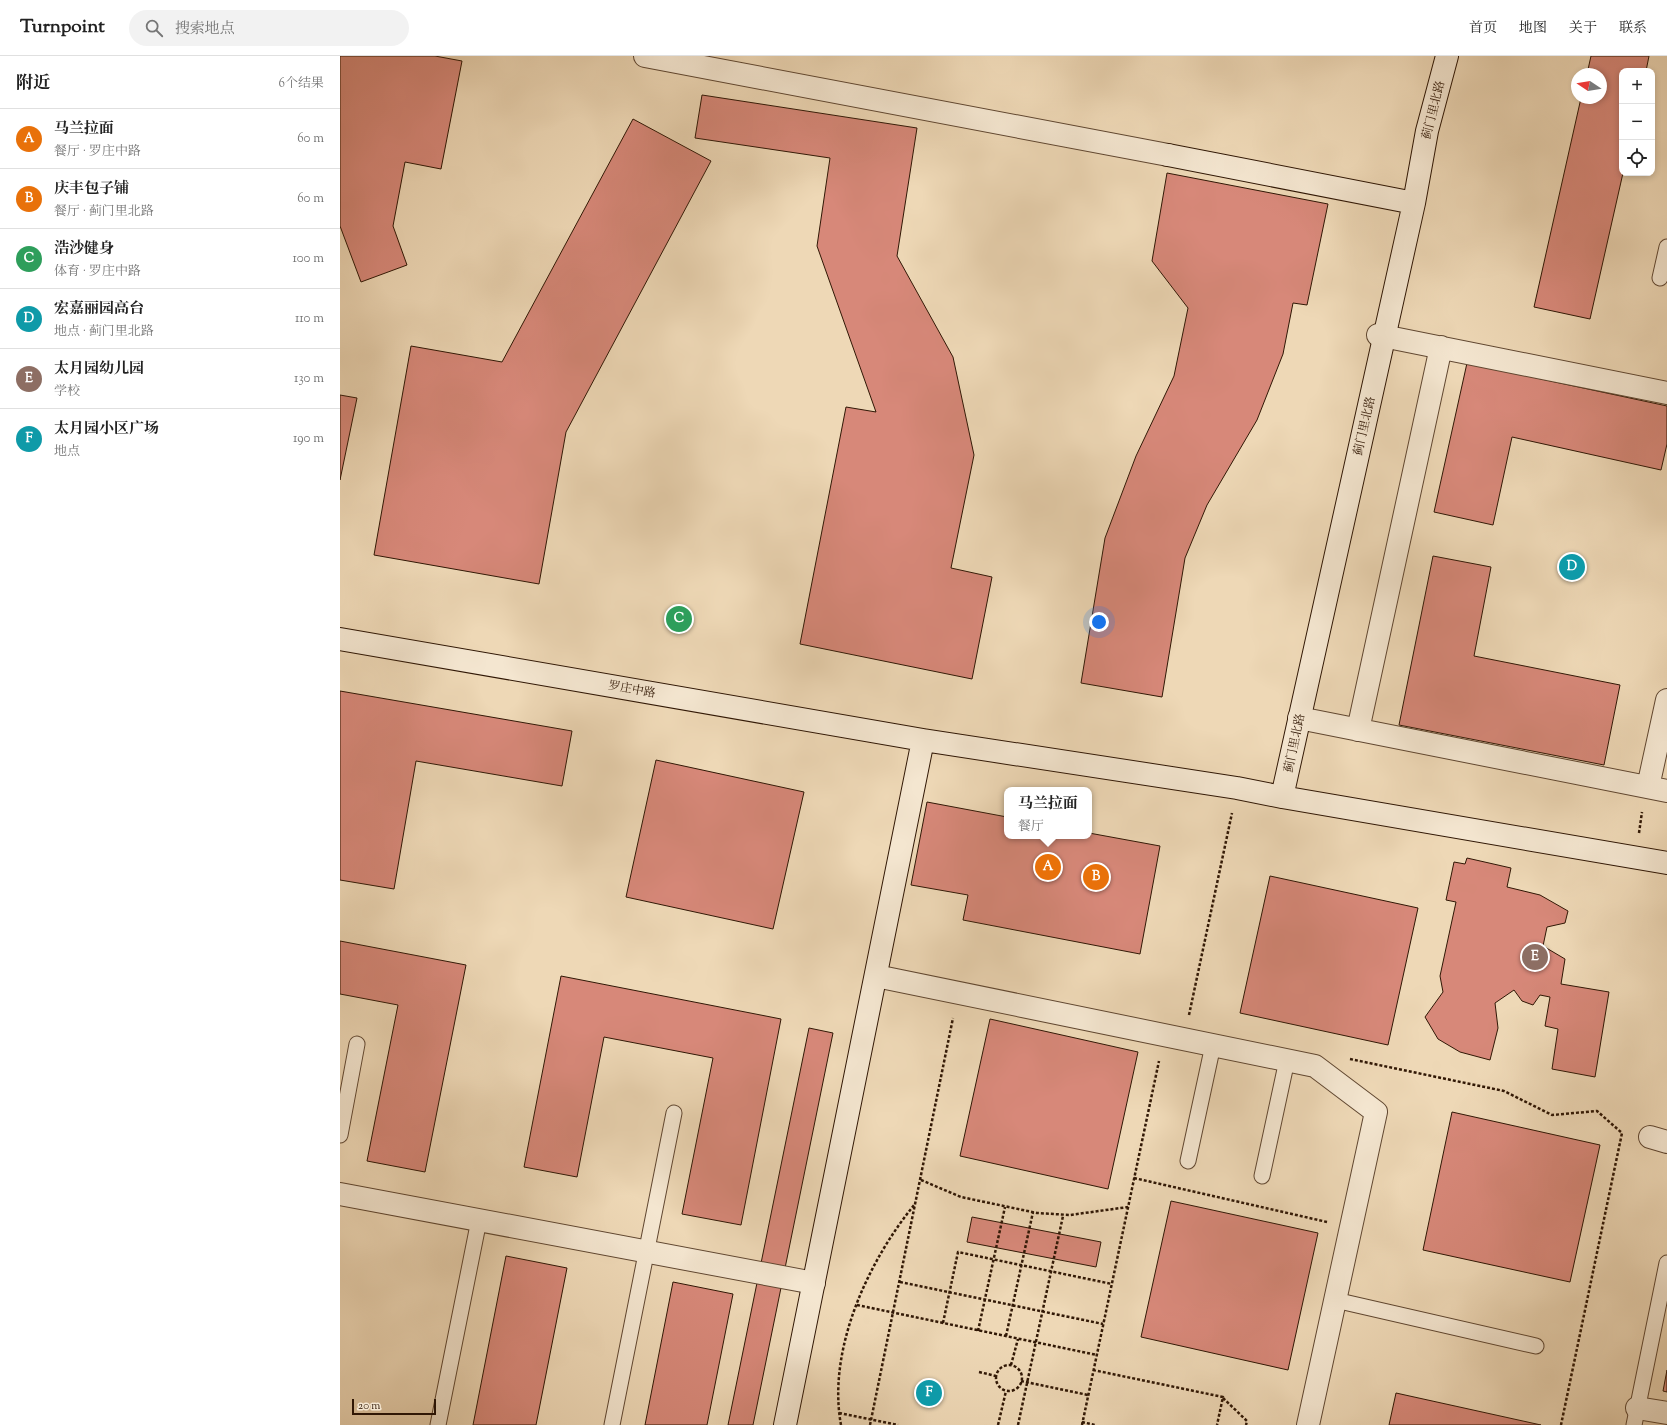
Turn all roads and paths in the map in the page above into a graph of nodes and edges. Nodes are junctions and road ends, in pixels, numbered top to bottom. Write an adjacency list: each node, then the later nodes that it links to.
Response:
1 (645, 56): 3 (street)
2 (1447, 56): 3 (street, 蓟门里北路)
3 (1414, 203): 11 (street, 蓟门里北路)
4 (1667, 247): 5 (lane)
5 (1660, 278)
6 (1378, 335): 7 (street)
7 (1441, 347): 8 (street); 12 (street)
8 (1667, 394)
9 (340, 639): 13 (street, 罗庄中路)
10 (1667, 700): 15 (street)
11 (1299, 718): 12 (street); 16 (street, 蓟门里北路)
12 (1358, 730): 15 (street)
13 (923, 740): 14 (street, 罗庄中路); 19 (street)
14 (1237, 788): 16 (street, 罗庄中路); 21 (path)
15 (1657, 789): 17 (path)
16 (1282, 797): 17 (street, 罗庄中路)
17 (1635, 857): 18 (street, 罗庄中路)
18 (1667, 863)
19 (876, 976): 20 (street); 46 (street)
20 (958, 992): 21 (street); 31 (path)
21 (1174, 1037): 23 (street); 30 (path)
22 (357, 1044): 27 (lane)
23 (1213, 1045): 24 (street); 28 (lane)
24 (1287, 1060): 29 (lane); 39 (street)
25 (1504, 1091): 89 (path)
26 (674, 1113): 40 (lane)
27 (340, 1135)
28 (1188, 1161)
29 (1262, 1176)
30 (1134, 1178): 35 (path); 39 (path)
31 (921, 1180): 33 (path); 34 (path)
32 (340, 1194): 38 (street)
33 (916, 1203): 45 (path); 51 (path)
34 (1005, 1207): 36 (path); 41 (path)
35 (1128, 1207): 37 (path); 47 (path)
36 (1034, 1212): 37 (path); 43 (path)
37 (1063, 1216): 44 (path)
38 (479, 1220): 40 (street); 77 (lane)
39 (1351, 1228): 50 (street)
40 (646, 1251): 46 (street); 78 (lane)
41 (993, 1260): 43 (path); 48 (path); 49 (path)
42 (1667, 1263): 74 (lane)
43 (1021, 1265): 44 (path); 52 (path)
44 (1051, 1271): 47 (path); 53 (path)
45 (900, 1282): 48 (path); 54 (path)
46 (814, 1283): 79 (street)
47 (1112, 1284): 56 (path)
48 (950, 1293): 49 (path); 55 (path)
49 (984, 1300): 52 (path); 57 (path)
50 (1335, 1300): 61 (lane); 88 (street)
51 (857, 1305): 54 (path); 72 (path)
52 (1012, 1305): 53 (path); 58 (path)
53 (1042, 1312): 56 (path); 60 (path)
54 (893, 1313): 55 (path); 75 (path)
55 (943, 1323): 57 (path)
56 (1103, 1324): 62 (path)
57 (978, 1331): 58 (path)
58 (1006, 1336): 59 (path)
59 (1018, 1339): 60 (path); 63 (path)
60 (1035, 1342): 62 (path); 68 (path)
61 (1536, 1346)
62 (1097, 1355): 64 (path)
63 (1011, 1365): 66 (path); 67 (path)
64 (1094, 1370): 70 (path); 71 (path)
65 (979, 1372): 66 (path)
66 (996, 1376): 69 (path)
67 (1021, 1381): 68 (path); 69 (path)
68 (1027, 1382): 70 (path); 84 (path)
69 (1006, 1391): 83 (path)
70 (1088, 1395): 76 (path)
71 (1223, 1397): 86 (path); 87 (path)
72 (839, 1413): 75 (path); 80 (path)
73 (1667, 1413): 74 (street)
74 (1636, 1417)
75 (872, 1419): 81 (path); 82 (path)
76 (1082, 1424): 85 (path)
77 (438, 1425)
78 (612, 1425)
79 (785, 1425)
80 (841, 1425)
81 (870, 1425)
82 (898, 1425)
83 (998, 1425)
84 (1018, 1425)
85 (1095, 1425)
86 (1217, 1425)
87 (1246, 1425)
88 (1308, 1425)
89 (1561, 1425)

